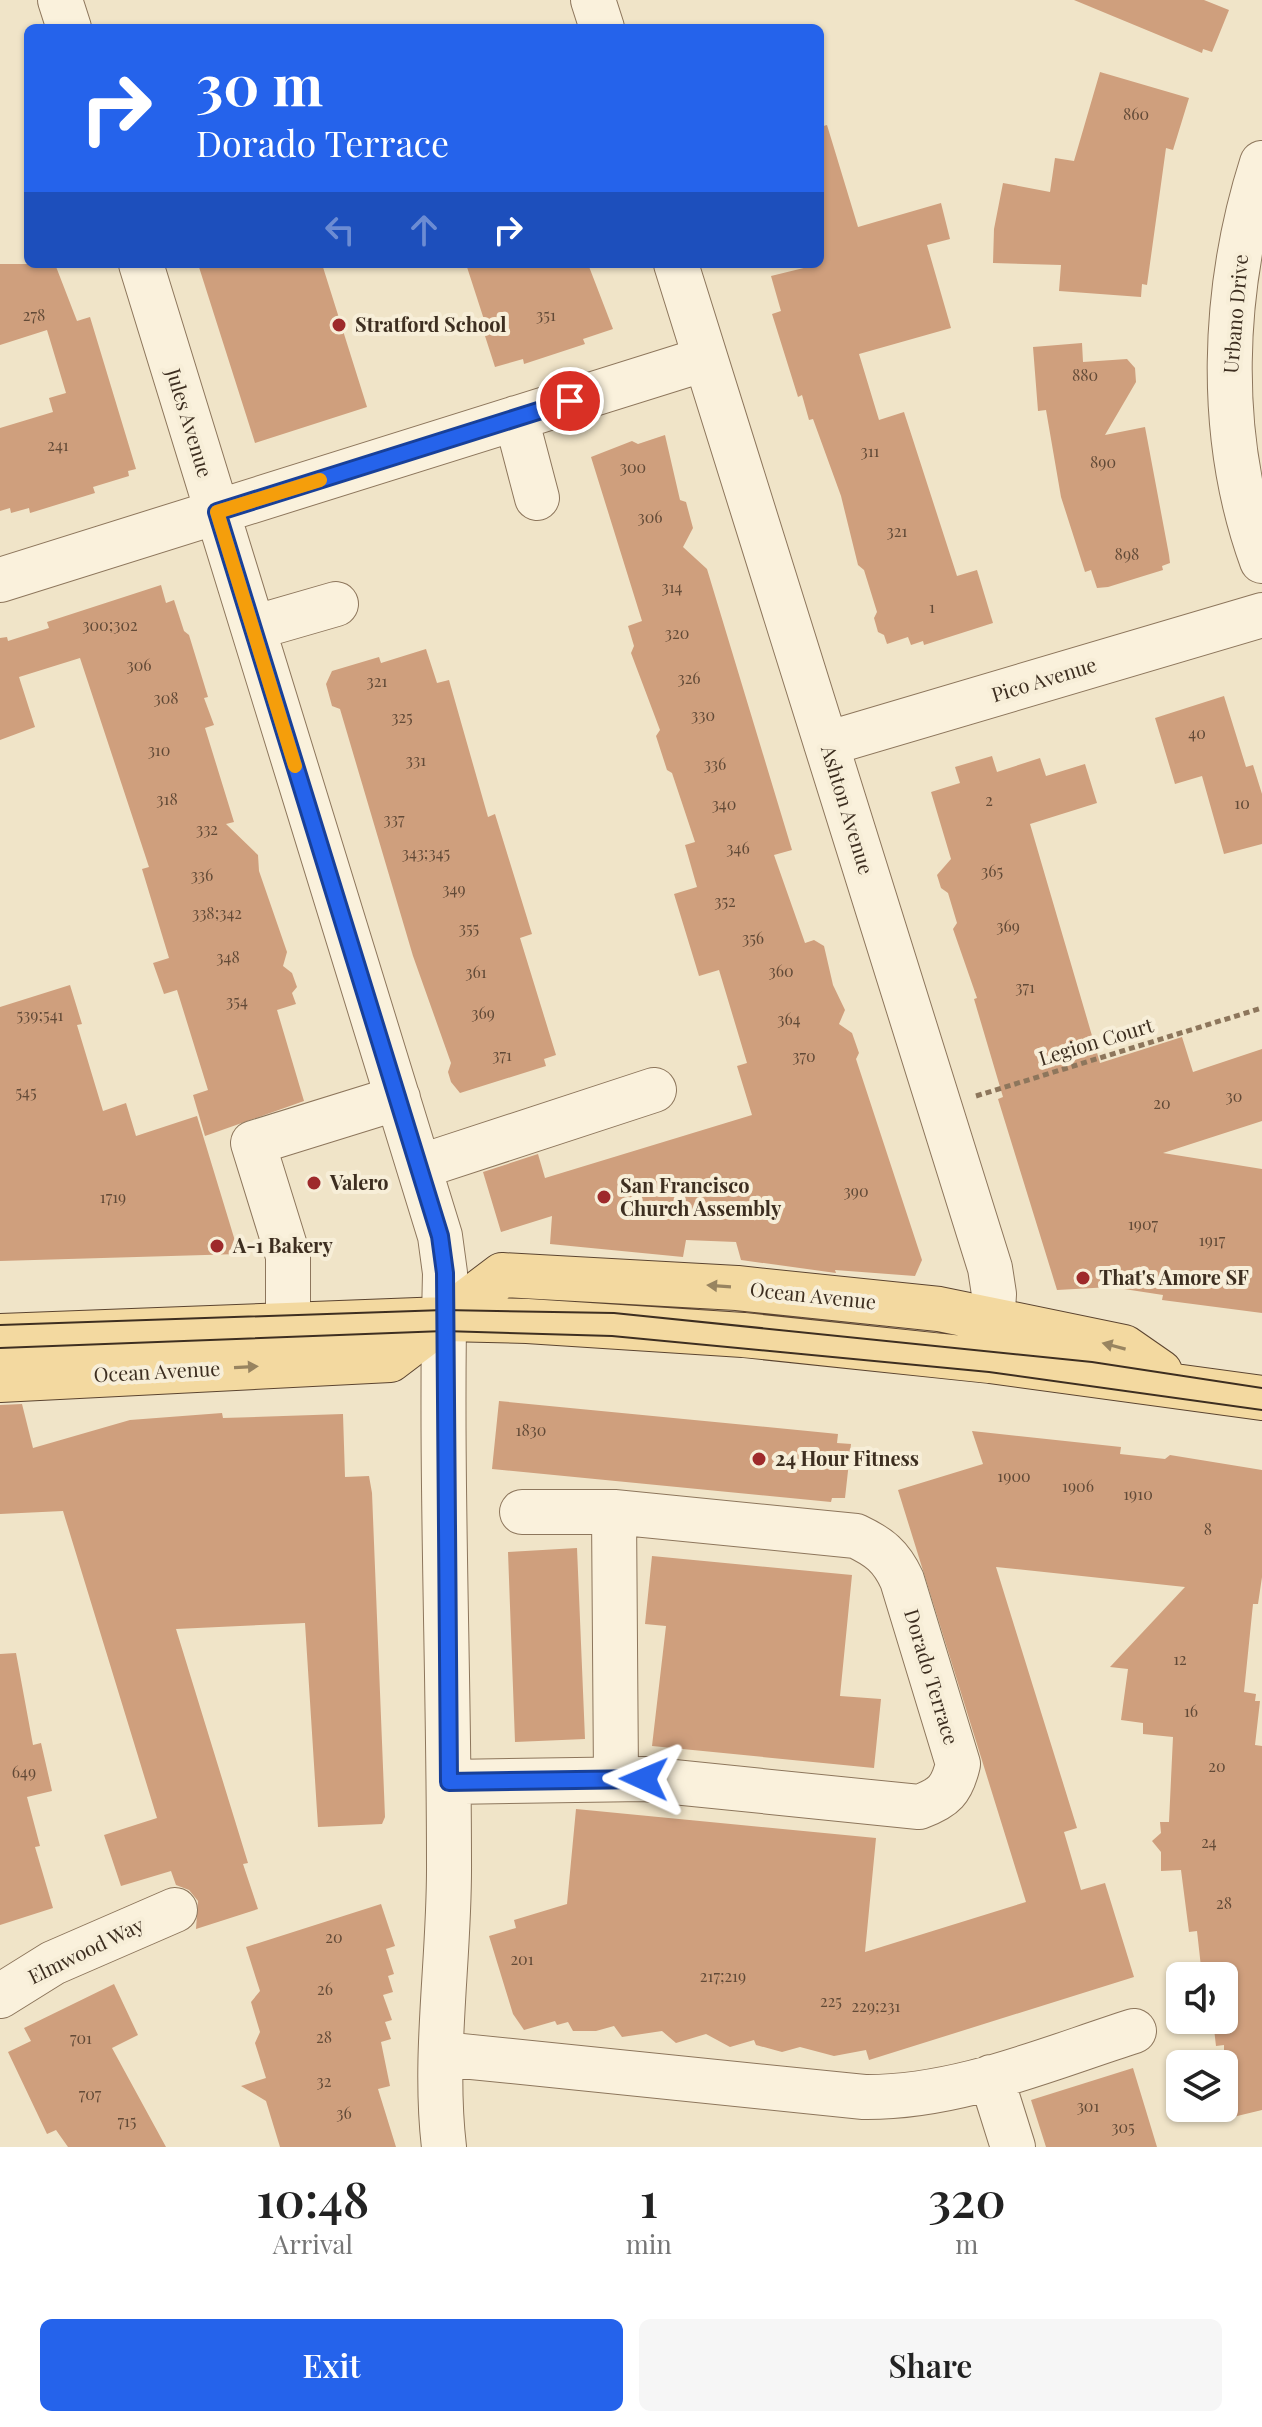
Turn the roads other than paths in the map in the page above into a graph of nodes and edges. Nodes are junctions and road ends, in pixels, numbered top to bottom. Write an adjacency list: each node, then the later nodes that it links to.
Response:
1 (60, 0): 3 (street)
2 (593, 0): 4 (street)
3 (68, 24)
4 (601, 24)
5 (1262, 163): 12 (street, Urbano Drive)
6 (142, 268): 11 (street, Jules Avenue)
7 (677, 268): 8 (street, Ashton Avenue)
8 (705, 359): 9 (street); 17 (street, Ashton Avenue)
9 (516, 418): 10 (street); 11 (street)
10 (537, 498)
11 (217, 512): 13 (street); 16 (street, Jules Avenue)
12 (1262, 561)
13 (0, 580)
14 (336, 604): 16 (street)
15 (1262, 615): 17 (street, Pico Avenue)
16 (253, 628): 19 (street, Jules Avenue)
17 (826, 744): 24 (street, Ashton Avenue)
18 (654, 1090): 20 (street)
19 (398, 1098): 20 (street, Jules Avenue); 22 (street)
20 (419, 1167): 21 (street, Jules Avenue)
21 (444, 1319): 22 (main road, Ocean Avenue); 24 (main road, Ocean Avenue); 25 (main road, Ocean Avenue, one-way to 21); 30 (street)
22 (288, 1325): 23 (main road, Ocean Avenue)
23 (0, 1336)
24 (991, 1340): 26 (main road, Ocean Avenue)
25 (0, 1380)
26 (1262, 1398)
27 (522, 1512): 28 (street, Dorado Terrace)
28 (614, 1512): 29 (street); 29 (street, Dorado Terrace)
29 (616, 1778): 30 (street, Dorado Terrace)
30 (449, 1782): 34 (street)
31 (175, 1910): 32 (street, Elmwood Way)
32 (0, 1996)
33 (1134, 2031): 35 (street)
34 (442, 2054): 35 (street); 36 (street)
35 (991, 2077): 37 (street)
36 (444, 2147)
37 (1013, 2147)

